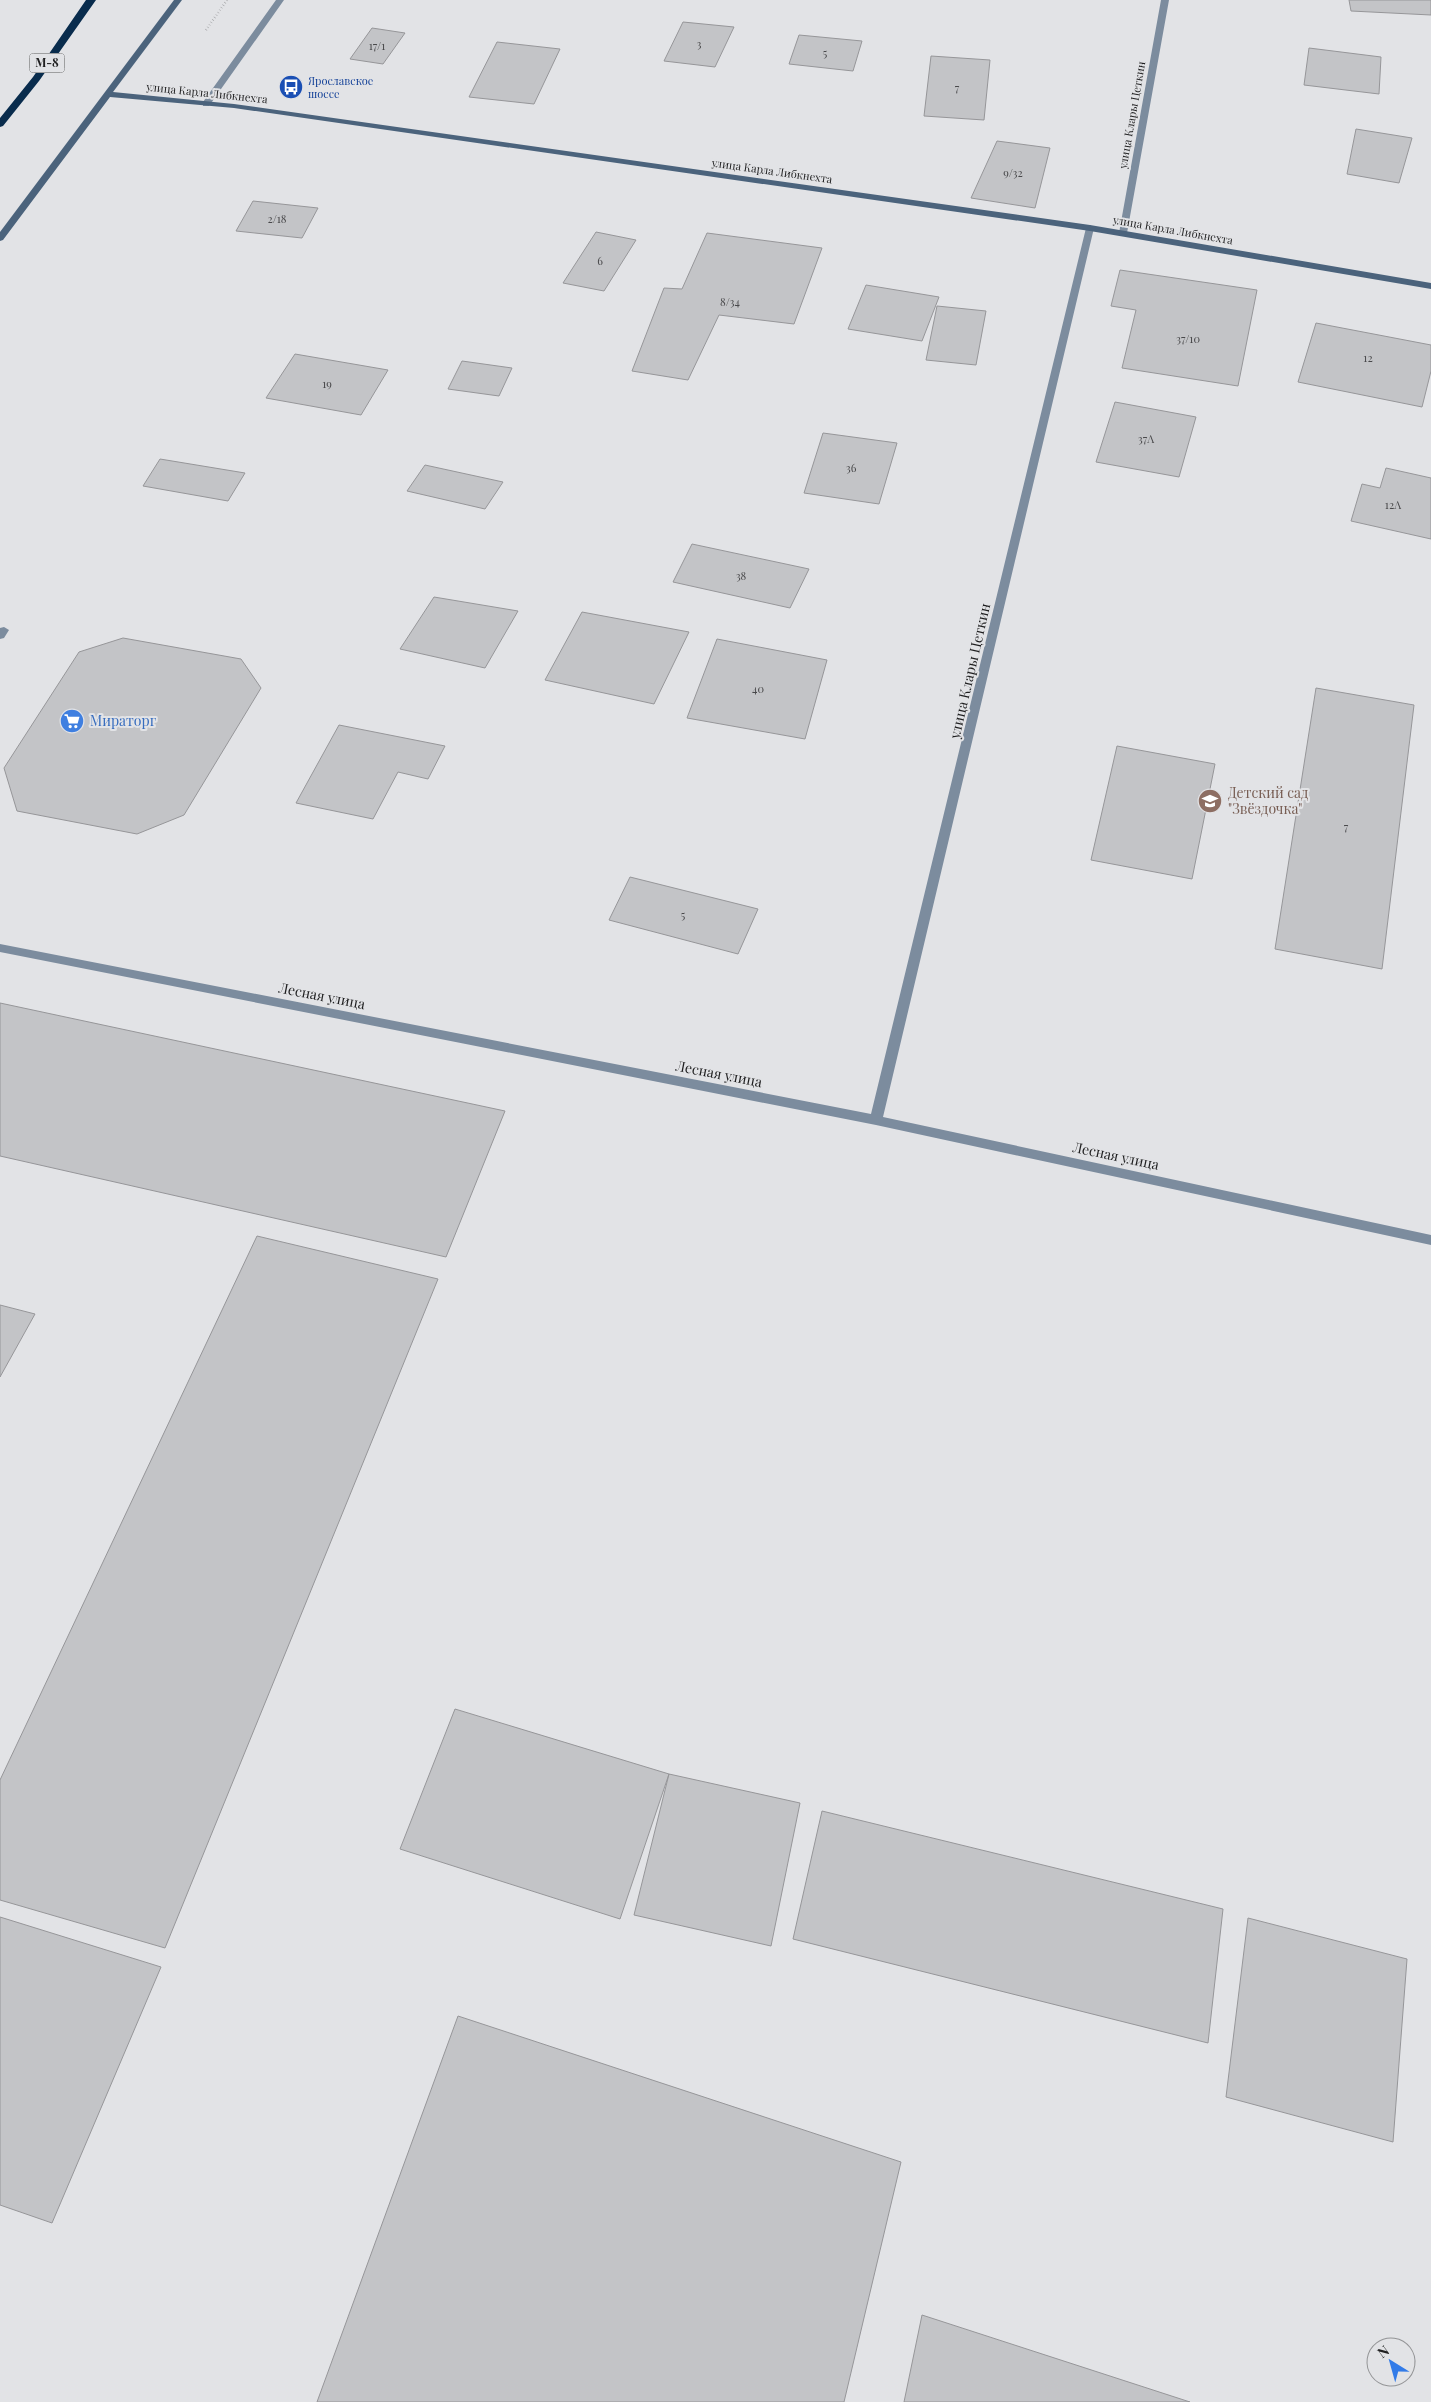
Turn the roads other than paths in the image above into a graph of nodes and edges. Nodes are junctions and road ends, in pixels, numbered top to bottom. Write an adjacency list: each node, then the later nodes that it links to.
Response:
1 (91, 0): 7 (highway, М-8)
2 (178, 0): 5 (street)
3 (280, 0): 6 (street)
4 (1165, 0): 9 (street, улица Клары Цеткин)
5 (107, 94): 6 (street, улица Карла Либкнехта); 10 (street)
6 (206, 104): 8 (street, улица Карла Либкнехта)
7 (0, 124)
8 (1090, 228): 9 (street, улица Карла Либкнехта); 13 (street, улица Клары Цеткин)
9 (1123, 233): 11 (street, улица Карла Либкнехта)
10 (0, 238)
11 (1431, 286)
12 (0, 948): 13 (street, Лесная улица)
13 (876, 1120): 14 (street, Лесная улица)
14 (1431, 1240)

